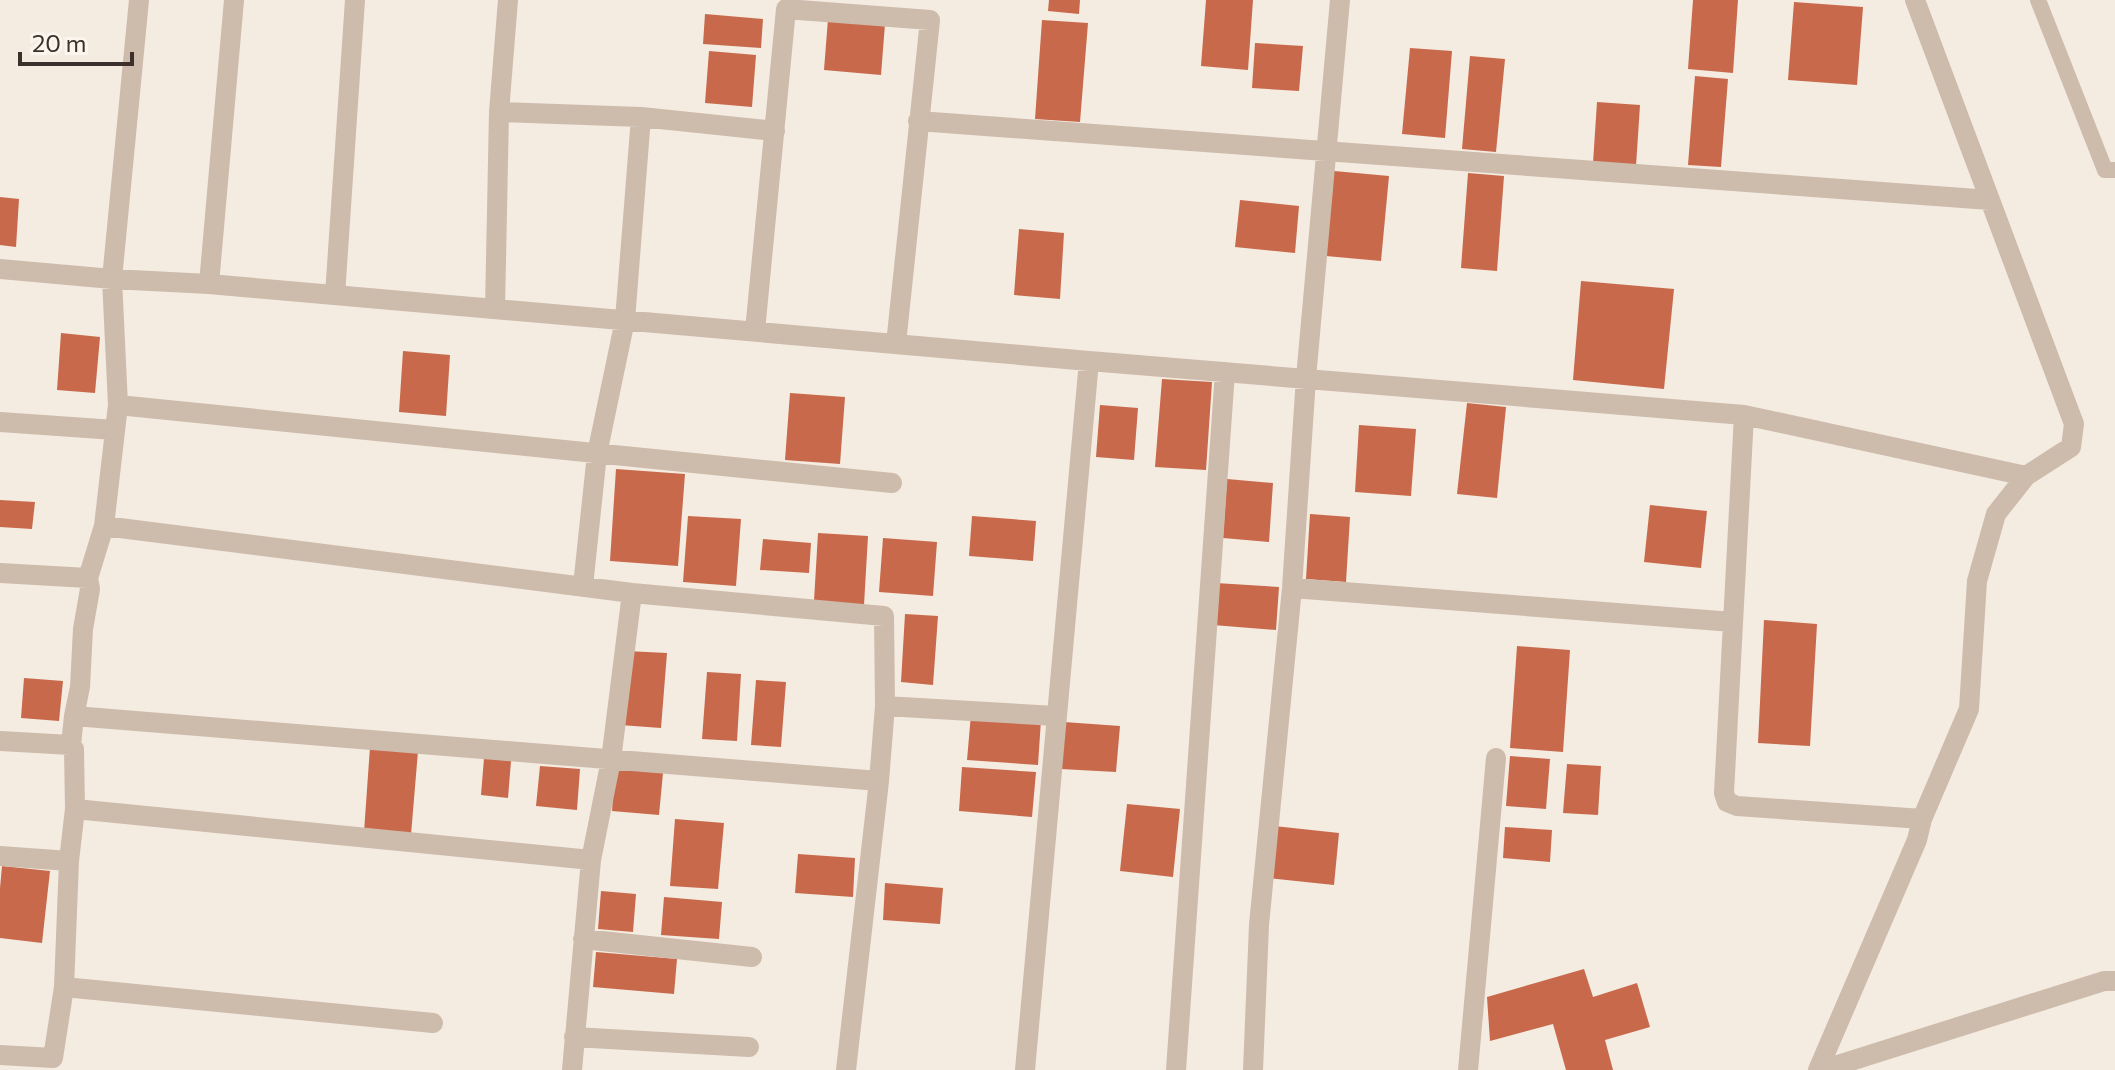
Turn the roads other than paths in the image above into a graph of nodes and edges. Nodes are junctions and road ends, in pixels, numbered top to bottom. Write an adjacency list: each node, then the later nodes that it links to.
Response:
1 (139, 0): 16 (street)
2 (234, 0): 17 (street)
3 (355, 0): 18 (street)
4 (508, 0): 8 (street)
5 (1340, 0): 12 (street)
6 (1915, 0): 14 (street)
7 (2038, 0): 13 (lane)
8 (499, 112): 9 (street); 19 (street)
9 (641, 117): 11 (street); 20 (street)
10 (918, 121): 11 (street); 12 (street); 22 (street)
11 (775, 131): 21 (street)
12 (1325, 152): 14 (street); 25 (street)
13 (2115, 170)
14 (1990, 200): 31 (street)
15 (0, 269): 16 (street)
16 (112, 279): 17 (street); 26 (street)
17 (209, 284): 18 (street)
18 (335, 295): 19 (street)
19 (495, 309): 20 (street)
20 (625, 320): 21 (street); 30 (street)
21 (755, 331): 22 (street)
22 (896, 344): 23 (street)
23 (1089, 361): 24 (street); 42 (street)
24 (1225, 372): 25 (street); 65 (street)
25 (1306, 378): 27 (street); 37 (street)
26 (118, 405): 29 (street); 30 (street)
27 (1744, 415): 31 (street); 39 (street)
28 (0, 422): 29 (street)
29 (115, 430): 33 (street)
30 (597, 454): 32 (street); 36 (street)
31 (2026, 476): 49 (street)
32 (892, 483)
33 (104, 526): 35 (street); 36 (street)
34 (0, 573): 35 (street)
35 (88, 578): 41 (street)
36 (583, 586): 38 (street)
37 (1292, 588): 39 (street); 66 (street)
38 (632, 593): 40 (street); 46 (street)
39 (1733, 622): 49 (street)
40 (885, 706): 42 (street); 47 (street)
41 (74, 716): 44 (street); 46 (street)
42 (1056, 716): 64 (street)
43 (0, 741): 44 (street)
44 (71, 745): 48 (street)
45 (1496, 758): 67 (street)
46 (611, 760): 47 (street); 51 (street)
47 (879, 781): 63 (street)
48 (75, 809): 51 (street); 52 (street)
49 (1922, 819): 68 (street)
50 (0, 856): 52 (street)
51 (591, 860): 53 (street)
52 (69, 861): 56 (street)
53 (583, 939): 54 (street); 58 (street)
54 (752, 957)
55 (2115, 981): 68 (street)
56 (64, 987): 57 (street); 61 (street)
57 (433, 1023)
58 (574, 1037): 59 (street); 62 (street)
59 (749, 1047)
60 (0, 1055): 61 (street)
61 (52, 1064)
62 (572, 1070)
63 (846, 1070)
64 (1025, 1070)
65 (1176, 1070)
66 (1253, 1070)
67 (1468, 1070)
68 (1820, 1070)

